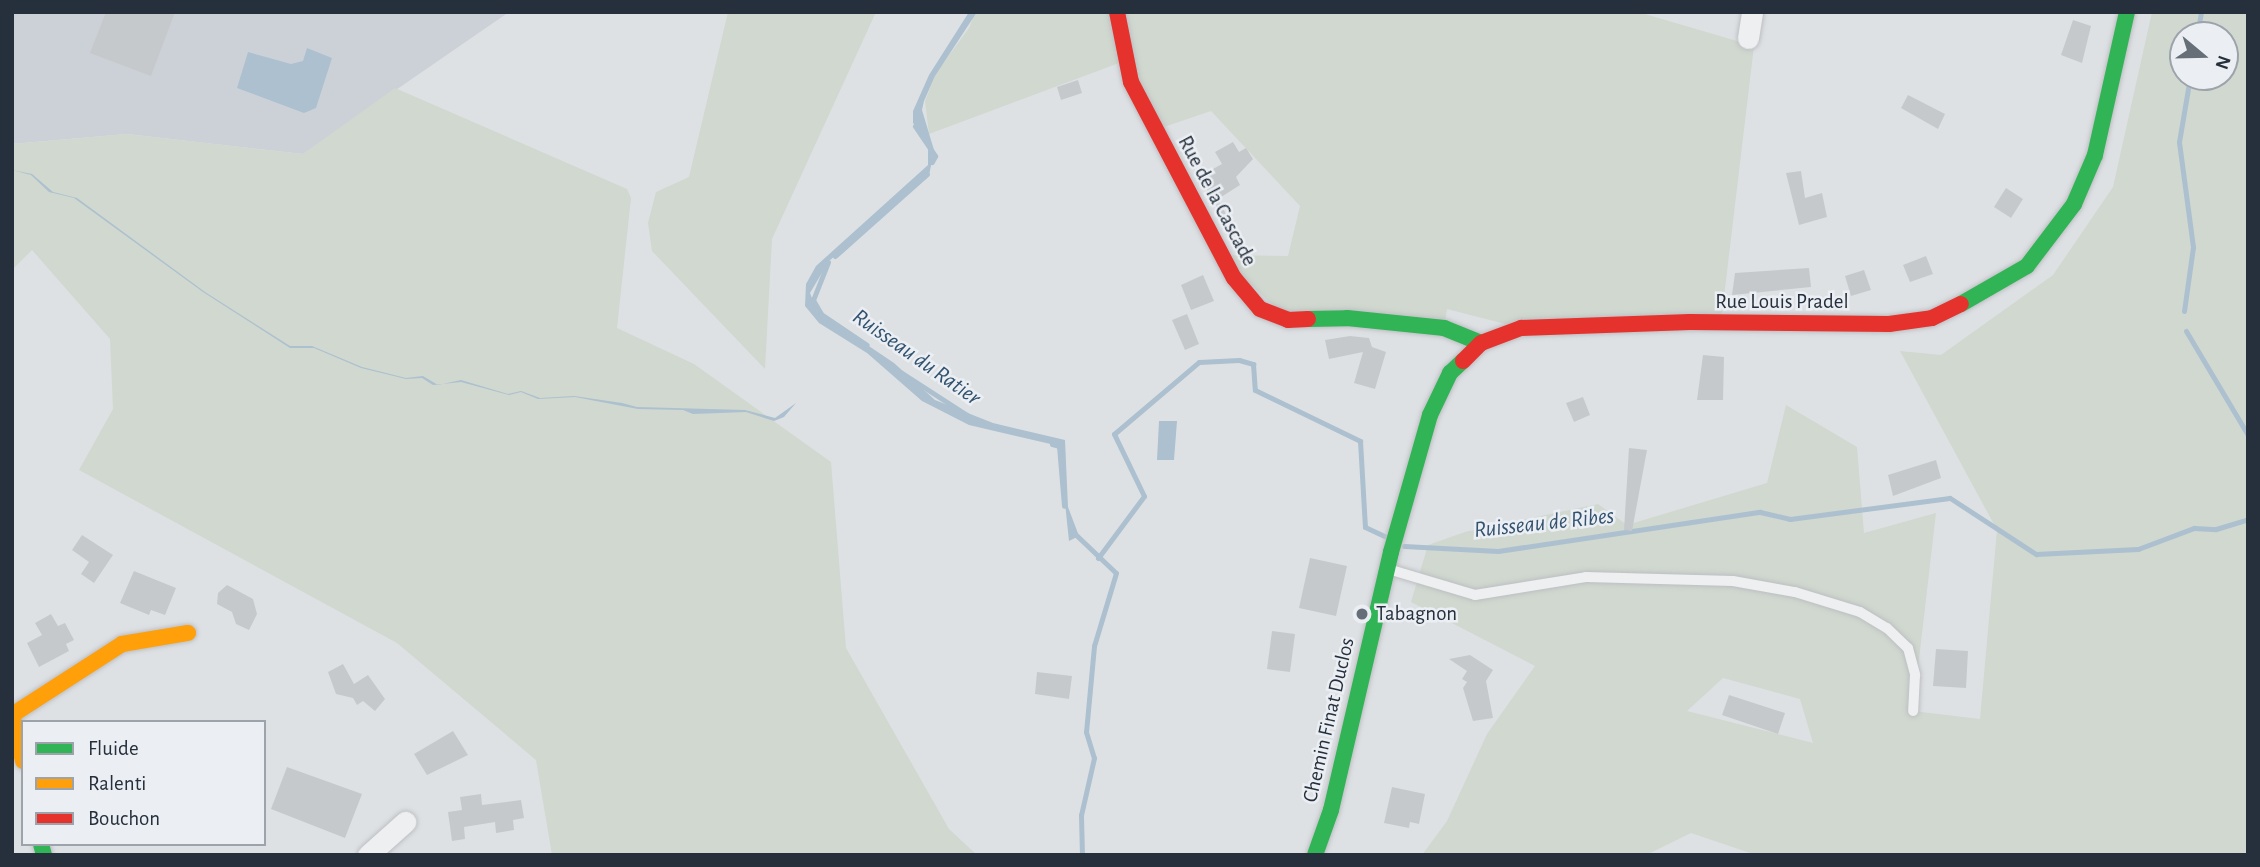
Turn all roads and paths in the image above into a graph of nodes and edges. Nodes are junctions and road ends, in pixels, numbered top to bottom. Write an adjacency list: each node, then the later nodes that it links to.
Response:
1 (1117, 12): 5 (main road, Rue de la Cascade)
2 (1752, 12): 4 (street)
3 (2127, 12): 5 (main road, Rue Louis Pradel)
4 (1748, 38)
5 (1480, 343): 6 (main road, Rue Louis Pradel)
6 (1391, 552): 7 (main road, Chemin Finat Duclos)
7 (1386, 569): 9 (lane); 14 (main road, Chemin Finat Duclos)
8 (188, 633): 10 (main road)
9 (1913, 711)
10 (12, 715): 11 (main road)
11 (21, 753)
12 (405, 822): 13 (street)
13 (368, 855)
14 (1315, 855)

